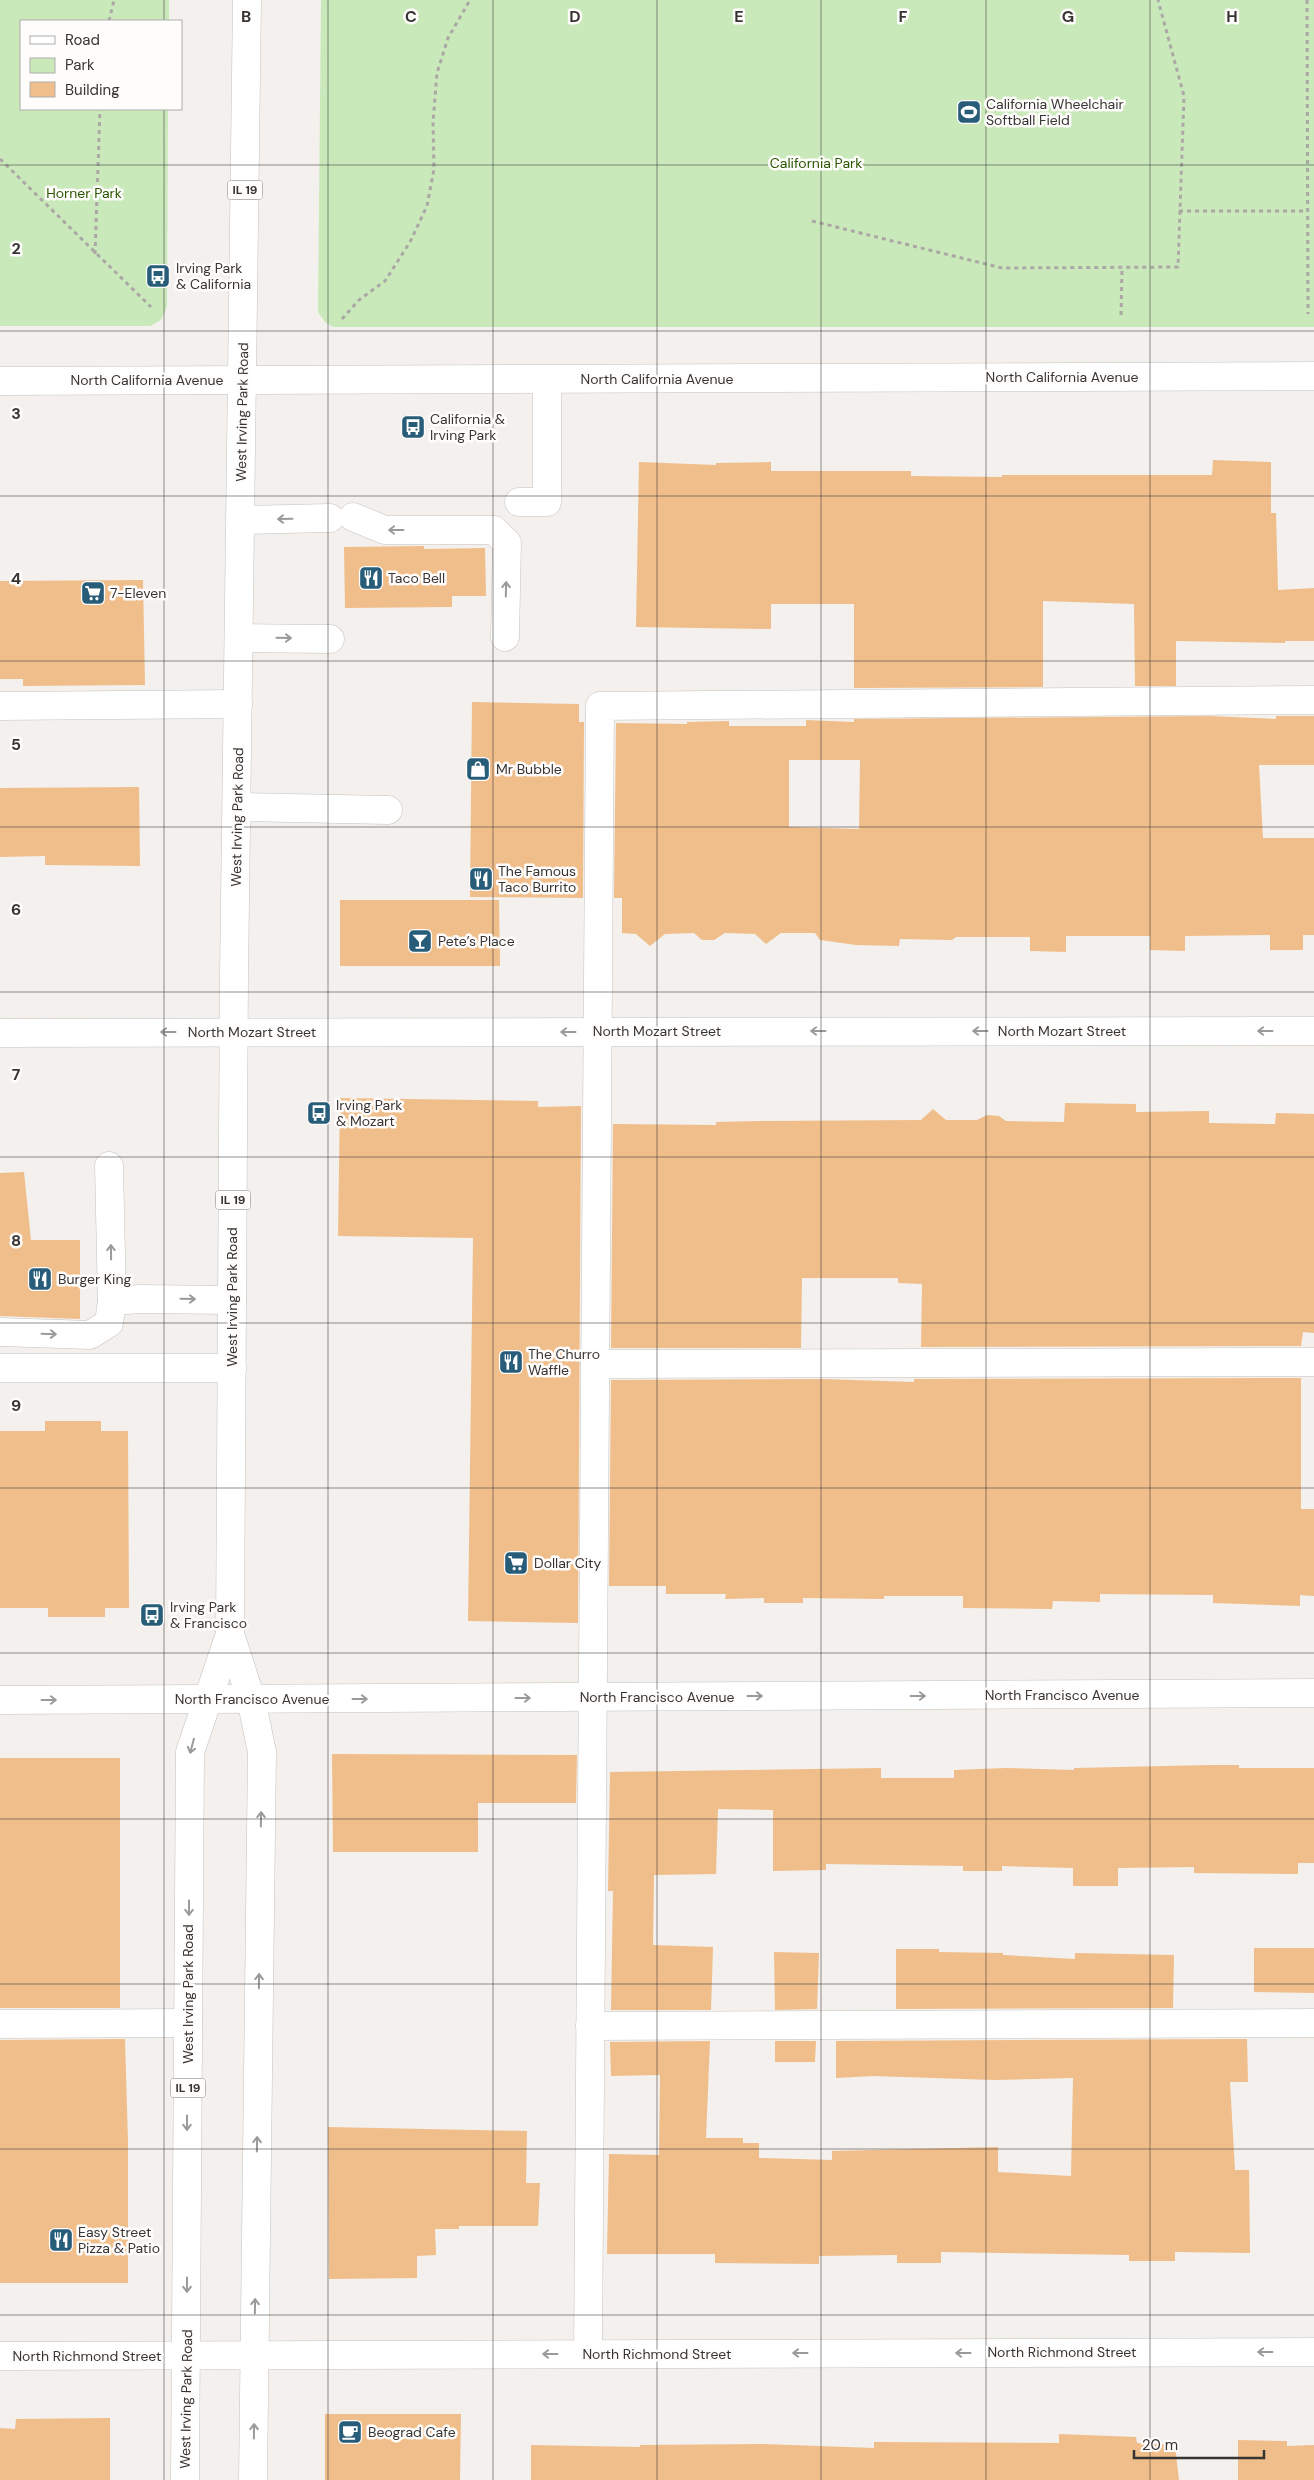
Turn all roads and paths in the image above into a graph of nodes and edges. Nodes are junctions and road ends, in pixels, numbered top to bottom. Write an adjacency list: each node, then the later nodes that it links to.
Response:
1 (114, 0): 6 (path)
2 (247, 0): 21 (street, West Irving Park Road / IL 19)
3 (470, 0): 19 (path)
4 (1158, 0): 11 (path)
5 (1307, 0): 8 (path)
6 (109, 20)
7 (100, 110): 14 (path)
8 (1307, 110): 9 (path); 12 (path)
9 (1314, 110)
10 (0, 159): 14 (path)
11 (1180, 211): 12 (path); 15 (path)
12 (1307, 211): 17 (path)
13 (812, 221): 15 (path)
14 (95, 254): 16 (path)
15 (1122, 268): 18 (path)
16 (151, 307)
17 (1308, 314)
18 (1121, 315)
19 (342, 319)
20 (1314, 376): 22 (street, North California Avenue)
21 (243, 380): 22 (street, North California Avenue); 23 (street, North California Avenue); 25 (street, West Irving Park Road / IL 19)
22 (547, 380): 24 (street)
23 (0, 381)
24 (518, 502)
25 (241, 520): 26 (street, West Irving Park Road / IL 19); 27 (street, one-way to 25)
26 (239, 638): 28 (street, one-way to 28); 30 (street, West Irving Park Road / IL 19)
27 (505, 638)
28 (330, 639)
29 (1314, 700): 36 (street)
30 (238, 704): 31 (street); 32 (street, West Irving Park Road / IL 19)
31 (0, 706)
32 (237, 808): 33 (street); 35 (street, West Irving Park Road / IL 19)
33 (388, 810)
34 (1314, 1031): 36 (street, North Mozart Street, one-way to 36)
35 (234, 1032): 36 (street, North Mozart Street, one-way to 35); 37 (street, North Mozart Street, one-way to 37); 39 (street, West Irving Park Road / IL 19)
36 (597, 1032): 43 (street)
37 (0, 1033)
38 (109, 1166): 40 (street, one-way to 38)
39 (232, 1300): 40 (street, one-way to 39); 45 (street, West Irving Park Road / IL 19)
40 (112, 1301): 41 (street, one-way to 40)
41 (0, 1332)
42 (1314, 1362): 43 (street)
43 (595, 1364): 48 (street)
44 (0, 1368): 45 (street)
45 (232, 1368): 46 (street, West Irving Park Road / IL 19)
46 (230, 1634): 49 (street, West Irving Park Road / IL 19); 50 (street, West Irving Park Road / IL 19)
47 (1314, 1693): 48 (street, North Francisco Avenue, one-way to 47)
48 (592, 1697): 50 (street, North Francisco Avenue, one-way to 48); 55 (street)
49 (207, 1699): 50 (street, North Francisco Avenue); 51 (street, North Francisco Avenue, one-way to 49); 54 (street, West Irving Park Road / IL 19, one-way to 54)
50 (251, 1699): 58 (street, West Irving Park Road / IL 19, one-way to 50)
51 (0, 1700)
52 (1314, 2023): 55 (street)
53 (0, 2024): 54 (street)
54 (188, 2024): 60 (street, West Irving Park Road / IL 19, one-way to 60)
55 (590, 2026): 57 (street)
56 (1314, 2352): 57 (street, North Richmond Street, one-way to 57)
57 (588, 2354): 58 (street, North Richmond Street, one-way to 58)
58 (254, 2355): 60 (street, North Richmond Street); 62 (street, West Irving Park Road / IL 19, one-way to 58)
59 (0, 2356): 60 (street, North Richmond Street)
60 (186, 2356): 61 (street, West Irving Park Road / IL 19)
61 (185, 2480)
62 (254, 2480)

